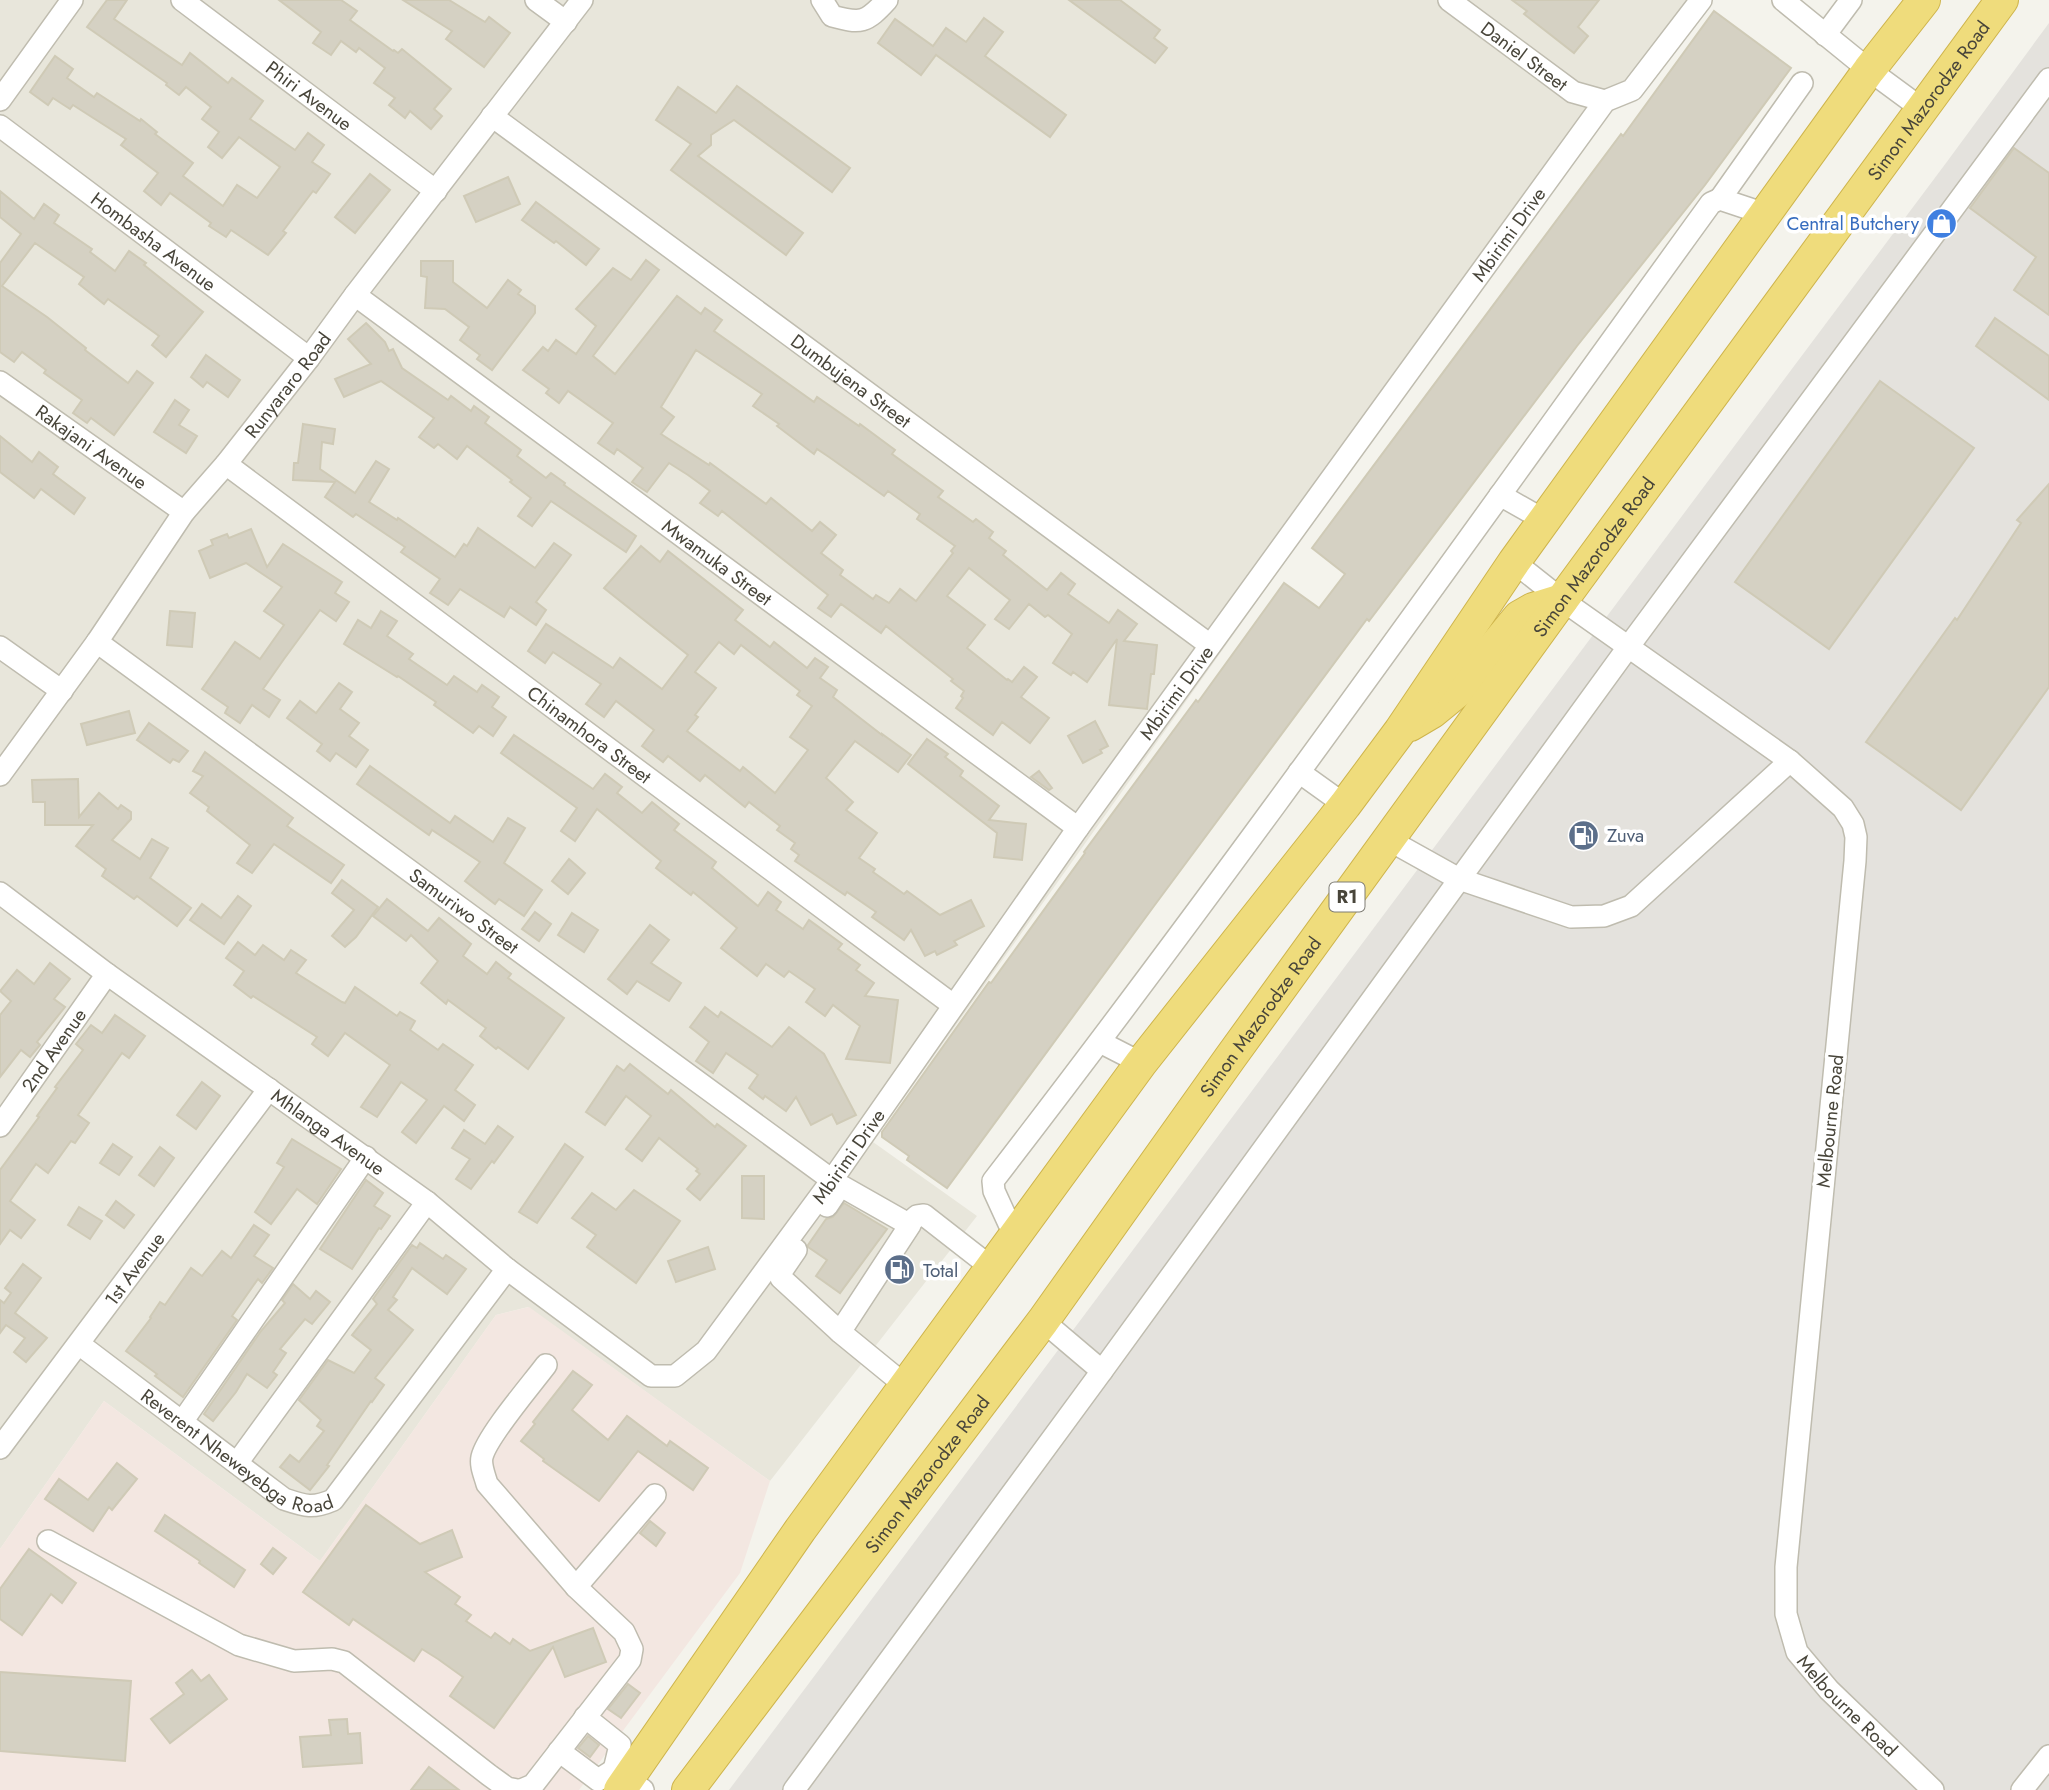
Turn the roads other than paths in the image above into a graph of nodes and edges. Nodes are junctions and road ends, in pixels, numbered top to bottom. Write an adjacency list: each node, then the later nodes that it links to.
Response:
1 (72, 0): 18 (street)
2 (183, 0): 23 (street, Phiri Avenue)
3 (537, 0): 13 (street)
4 (582, 0): 13 (street, Runyararo Road)
5 (822, 0): 6 (street)
6 (887, 0)
7 (1448, 0): 19 (street, Daniel Street)
8 (1701, 0): 19 (street, Mbirimi Drive)
9 (1783, 0): 14 (street)
10 (1851, 0): 14 (street)
11 (1924, 0): 15 (highway)
12 (2002, 0): 20 (highway, Simon Mazorodze Road / R1)
13 (566, 22): 21 (street, Runyararo Road)
14 (1825, 34): 15 (street)
15 (1869, 70): 20 (street); 25 (highway)
16 (2049, 79): 37 (street)
17 (1802, 83): 24 (street)
18 (0, 100)
19 (1605, 101): 36 (street, Mbirimi Drive)
20 (1922, 109): 34 (highway, Simon Mazorodze Road / R1)
21 (492, 116): 23 (street, Runyararo Road); 36 (street, Dumbujena Street)
22 (0, 126): 27 (street, Hombasha Avenue)
23 (436, 191): 26 (street, Runyararo Road)
24 (1720, 199): 25 (street); 30 (street)
25 (1765, 214): 32 (highway)
26 (355, 295): 27 (street, Runyararo Road); 45 (street, Mwamuka Street)
27 (309, 358): 29 (street, Runyararo Road)
28 (0, 382): 31 (street, Rakajani Avenue)
29 (226, 464): 31 (street, Runyararo Road); 50 (street, Chinamhora Street)
30 (1500, 495): 32 (street); 42 (street)
31 (184, 512): 35 (street, Runyararo Road)
32 (1544, 520): 33 (highway)
33 (1514, 562): 34 (street, Melbourne Road); 40 (highway)
34 (1562, 600): 37 (street, Melbourne Road); 40 (highway); 46 (highway, Simon Mazorodze Road / R1)
35 (97, 642): 39 (street, Runyararo Road); 56 (street, Samuriwo Street)
36 (1210, 645): 45 (street, Mbirimi Drive)
37 (1629, 646): 41 (street, Melbourne Road); 47 (street)
38 (0, 647): 39 (street)
39 (62, 691): 43 (street, Runyararo Road)
40 (1400, 732): 44 (highway)
41 (1790, 761): 47 (street); 82 (street, Melbourne Road)
42 (1299, 772): 44 (street); 51 (street)
43 (0, 775)
44 (1345, 805): 52 (highway)
45 (1078, 828): 50 (street, Mbirimi Drive)
46 (1389, 840): 47 (street); 62 (highway, Simon Mazorodze Road / R1)
47 (1459, 879): 66 (street)
48 (0, 893): 49 (street, Mhlanga Avenue)
49 (107, 974): 53 (street, Mhlanga Avenue); 54 (street, 2nd Avenue)
50 (953, 1004): 56 (street, Mbirimi Drive)
51 (1100, 1042): 52 (street); 59 (street)
52 (1141, 1063): 59 (highway)
53 (269, 1088): 55 (street, Mhlanga Avenue); 64 (street, 1st Avenue)
54 (0, 1126)
55 (366, 1157): 57 (street, Mhlanga Avenue); 69 (street)
56 (832, 1180): 67 (street, Mbirimi Drive)
57 (426, 1202): 61 (street, Mhlanga Avenue); 71 (street)
58 (909, 1223): 60 (street); 63 (street); 63 (street)
59 (1015, 1237): 60 (highway)
60 (992, 1268): 68 (highway)
61 (507, 1269): 67 (street, Mhlanga Avenue); 71 (street, Reverent Nheweyebga Road)
62 (1043, 1321): 66 (street); 80 (highway, Simon Mazorodze Road / R1)
63 (840, 1332): 68 (street)
64 (79, 1344): 69 (street, Reverent Nheweyebga Road); 70 (street, 1st Avenue)
65 (546, 1365): 74 (street)
66 (1102, 1371): 81 (street)
67 (651, 1376)
68 (906, 1386): 78 (highway)
69 (181, 1422): 71 (street, Reverent Nheweyebga Road)
70 (0, 1448)
71 (237, 1463)
72 (655, 1495): 74 (street)
73 (48, 1541): 79 (street)
74 (576, 1587): 75 (street)
75 (584, 1717): 76 (street); 78 (street)
76 (559, 1751): 78 (street); 79 (street)
77 (2049, 1756): 83 (street)
78 (626, 1782)
79 (519, 1790)
80 (688, 1790)
81 (794, 1790)
82 (1933, 1790)
83 (2022, 1790)

